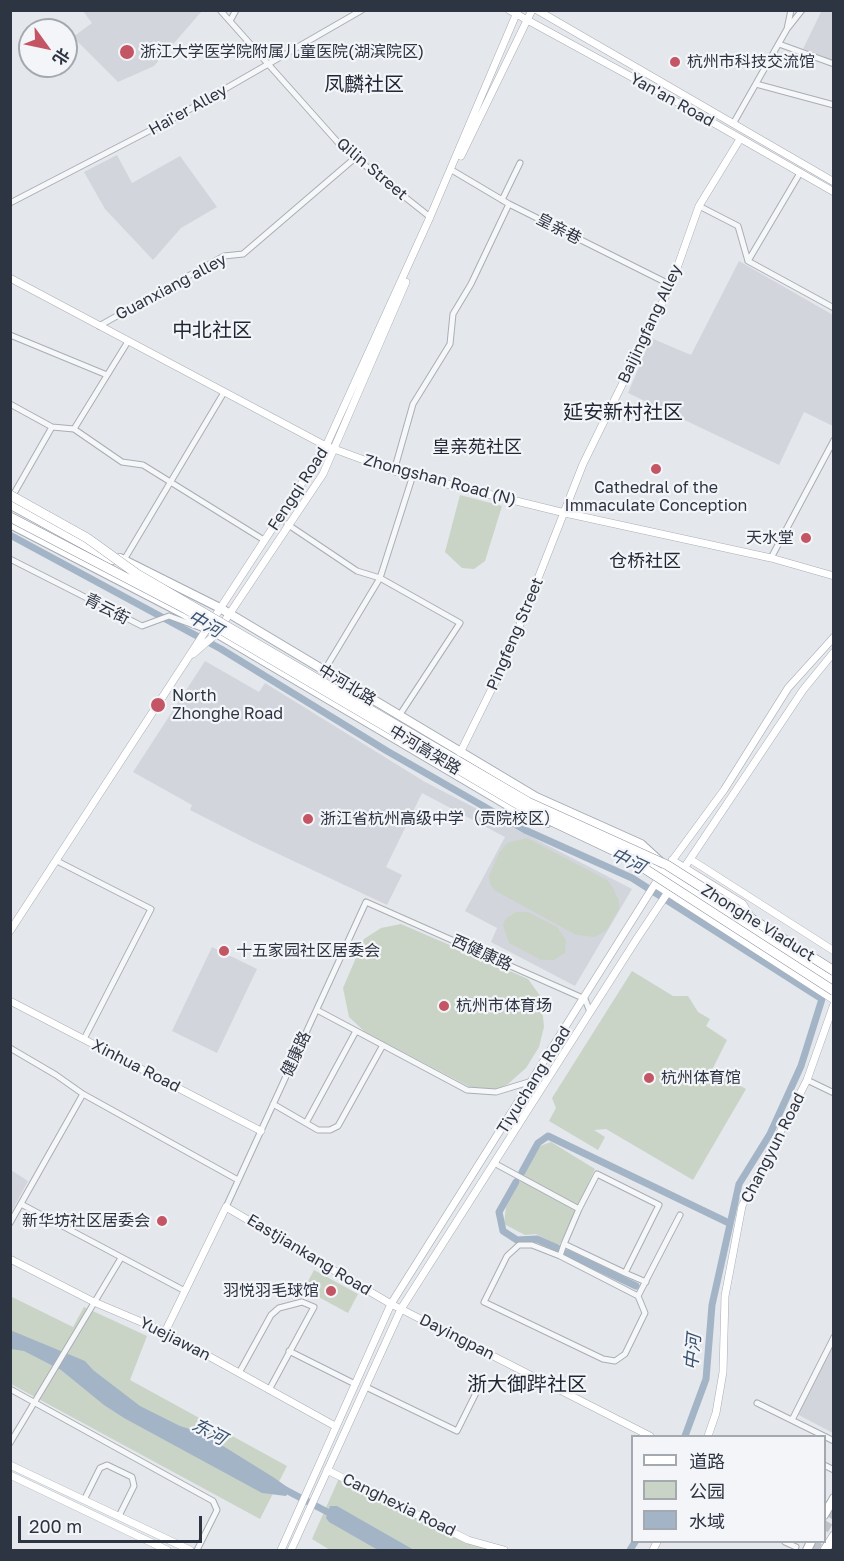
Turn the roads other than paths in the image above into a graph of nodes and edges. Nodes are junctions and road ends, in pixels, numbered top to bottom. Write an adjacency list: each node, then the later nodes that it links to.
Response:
1 (220, 10): 10 (street, Qilin Street)
2 (236, 10): 10 (street)
3 (362, 10): 14 (street, Hai'er Alley)
4 (509, 10): 9 (main road, Yan'an Road)
5 (532, 10): 11 (main road)
6 (537, 10): 18 (main road, Yan'an Road)
7 (791, 10): 12 (street)
8 (802, 10): 12 (street)
9 (517, 13): 11 (main road, Yan'an Road); 22 (main road, Fengqi Road)
10 (230, 21): 14 (street, Qilin Street)
11 (527, 21): 19 (main road, Yan'an Road); 22 (main road)
12 (787, 29): 13 (street)
13 (779, 44): 15 (street); 16 (street)
14 (268, 64): 20 (street, Qilin Street); 27 (street, Hai'er Alley)
15 (834, 64)
16 (756, 84): 17 (street); 18 (street)
17 (834, 105)
18 (733, 123): 24 (main road, Yan'an Road)
19 (740, 139): 23 (main road, Yan'an Road); 29 (main road, Baijingfang Alley)
20 (355, 158): 30 (street, Qilin Street); 35 (street, Guanxiang alley)
21 (520, 163): 26 (street)
22 (452, 171): 26 (street, 皇亲巷); 30 (main road, Fengqi Road); 44 (main road)
23 (800, 173): 25 (main road, Yan'an Road); 31 (street)
24 (834, 182)
25 (834, 192)
26 (502, 200): 28 (street, 皇亲巷)
27 (10, 203)
28 (509, 204): 33 (street, 皇亲巷); 45 (street)
29 (699, 206): 31 (street); 33 (main road, Baijingfang Alley)
30 (430, 217): 44 (main road, Fengqi Road)
31 (748, 261): 34 (street)
32 (10, 278): 35 (main road, Zhongshan Road (N))
33 (671, 285): 50 (main road, Baijingfang Alley)
34 (834, 308)
35 (98, 326): 37 (main road, Zhongshan Road (N))
36 (10, 335): 38 (street)
37 (127, 343): 38 (street); 39 (main road, Zhongshan Road (N))
38 (107, 375): 42 (street)
39 (223, 394): 44 (main road, Zhongshan Road (N)); 47 (street)
40 (10, 404): 41 (street)
41 (52, 427): 42 (street); 48 (street)
42 (74, 429): 47 (street)
43 (834, 440): 55 (street)
44 (330, 448): 45 (main road, Zhongshan Road (N)); 53 (main road); 54 (main road, Fengqi Road)
45 (394, 471): 46 (main road, Zhongshan Road (N))
46 (413, 475): 50 (main road, Zhongshan Road (N)); 60 (street)
47 (171, 482): 54 (street); 57 (street)
48 (11, 498): 57 (main road, 中河北路); 58 (highway, bridge)
49 (10, 504): 58 (highway, 中河高架路, bridge)
50 (566, 513): 55 (main road, Zhongshan Road (N)); 69 (main road, Pingfeng Street)
51 (10, 517): 88 (highway, 中河高架路, bridge)
52 (10, 524): 65 (main road, 中河北路)
53 (287, 524): 60 (street); 62 (main road)
54 (264, 540): 61 (main road, Fengqi Road)
55 (771, 558): 59 (main road, Zhongshan Road (N))
56 (10, 559): 65 (street, 青云街)
57 (124, 560): 61 (main road, 中河北路)
58 (137, 574): 74 (highway, 中河高架路, bridge)
59 (834, 576)
60 (380, 578): 67 (street); 68 (street)
61 (220, 608): 62 (main road, 中河北路); 65 (main road, Fengqi Road)
62 (230, 614): 63 (main road); 67 (main road, 中河北路)
63 (214, 637): 65 (main road, 中河北路); 65 (main road); 73 (main road, 中河北路)
64 (834, 637): 70 (main road, Tiyuchang Road)
65 (204, 638): 72 (main road, Fengqi Road)
66 (834, 652): 71 (main road, Tiyuchang Road)
67 (324, 671): 68 (main road, 中河北路)
68 (399, 716): 69 (main road, 中河北路)
69 (460, 753): 73 (main road, 中河北路)
70 (672, 860): 73 (main road, Tiyuchang Road); 74 (main road)
71 (690, 860): 74 (main road, Tiyuchang Road); 83 (main road)
72 (57, 861): 80 (main road, Fengqi Road); 95 (street)
73 (664, 872): 74 (main road, 中河北路); 75 (main road, Tiyuchang Road)
74 (681, 877): 76 (main road, Tiyuchang Road); 78 (main road); 82 (highway); 84 (highway, bridge); 85 (highway, Zhonghe Viaduct, bridge)
75 (656, 884): 76 (main road); 89 (main road, Tiyuchang Road)
76 (668, 892): 78 (main road); 93 (main road, Tiyuchang Road)
77 (366, 902): 89 (street, 西健康路); 92 (street, 健康路)
78 (689, 906): 91 (main road)
79 (10, 914): 80 (street)
80 (18, 919): 81 (main road, Fengqi Road)
81 (10, 931)
82 (758, 931): 86 (highway, bridge); 87 (highway)
83 (834, 951)
84 (834, 964)
85 (834, 970)
86 (834, 976)
87 (834, 982)
88 (834, 991)
89 (585, 999): 93 (street); 98 (main road, Tiyuchang Road)
90 (10, 1001): 95 (main road, Xinhua Road)
91 (834, 1002): 99 (main road, Changyun Road)
92 (317, 1010): 94 (street); 102 (street, 健康路)
93 (590, 1012): 105 (main road, Tiyuchang Road)
94 (356, 1031): 96 (street); 103 (street)
95 (84, 1039): 104 (main road, Xinhua Road)
96 (383, 1045): 98 (street); 103 (street)
97 (10, 1048): 101 (street)
98 (534, 1080): 121 (main road, Tiyuchang Road)
99 (807, 1080): 100 (street); 137 (main road, Changyun Road)
100 (834, 1093)
101 (83, 1094): 106 (street); 107 (street)
102 (273, 1104): 103 (street); 104 (street, 健康路)
103 (306, 1123)
104 (261, 1131): 106 (street, 健康路)
105 (494, 1163): 109 (street); 122 (main road, Tiyuchang Road)
106 (238, 1180): 108 (street, 健康路)
107 (21, 1204): 111 (street); 114 (street)
108 (226, 1207): 118 (main road); 121 (main road, Eastjiankang Road)
109 (579, 1209): 112 (street); 116 (street)
110 (680, 1215): 117 (street)
111 (10, 1223)
112 (564, 1244): 113 (street); 116 (street)
113 (560, 1256): 119 (street); 119 (street)
114 (121, 1258): 118 (street); 120 (street)
115 (10, 1259): 120 (main road, Yuejiawan)
116 (626, 1274): 117 (street)
117 (646, 1282): 119 (street)
118 (185, 1291): 123 (main road)
119 (638, 1296)
120 (94, 1302): 123 (main road, Yuejiawan); 132 (street)
121 (391, 1304): 122 (main road, Dayingpan); 128 (main road, Tiyuchang Road)
122 (402, 1309): 129 (main road, Tiyuchang Road); 136 (main road, Dayingpan)
123 (165, 1332): 126 (main road, Yuejiawan)
124 (834, 1337): 134 (street)
125 (289, 1351): 126 (street); 128 (street); 131 (street)
126 (239, 1373): 131 (main road, Yuejiawan)
127 (482, 1381): 129 (street)
128 (354, 1384): 135 (main road, Tiyuchang Road)
129 (366, 1387): 141 (main road, Tiyuchang Road)
130 (10, 1389): 132 (street)
131 (269, 1390): 135 (main road, Yuejiawan)
132 (34, 1402): 139 (street); 152 (street)
133 (757, 1403): 134 (street)
134 (792, 1420): 138 (street)
135 (335, 1426): 153 (main road, Tiyuchang Road)
136 (646, 1435)
137 (709, 1435)
138 (822, 1435)
139 (10, 1443)
140 (14, 1466): 142 (street); 144 (main road)
141 (327, 1470): 154 (main road, Tiyuchang Road); 155 (main road, Canghexia Road)
142 (11, 1477): 150 (main road)
143 (834, 1498): 145 (main road)
144 (84, 1500): 146 (main road); 146 (street)
145 (826, 1513)
146 (119, 1516): 151 (main road)
147 (834, 1536): 156 (highway)
148 (787, 1543): 149 (street)
149 (796, 1547)
150 (167, 1551)
151 (190, 1551)
152 (197, 1551)
153 (281, 1551)
154 (291, 1551)
155 (504, 1551)
156 (825, 1551)

